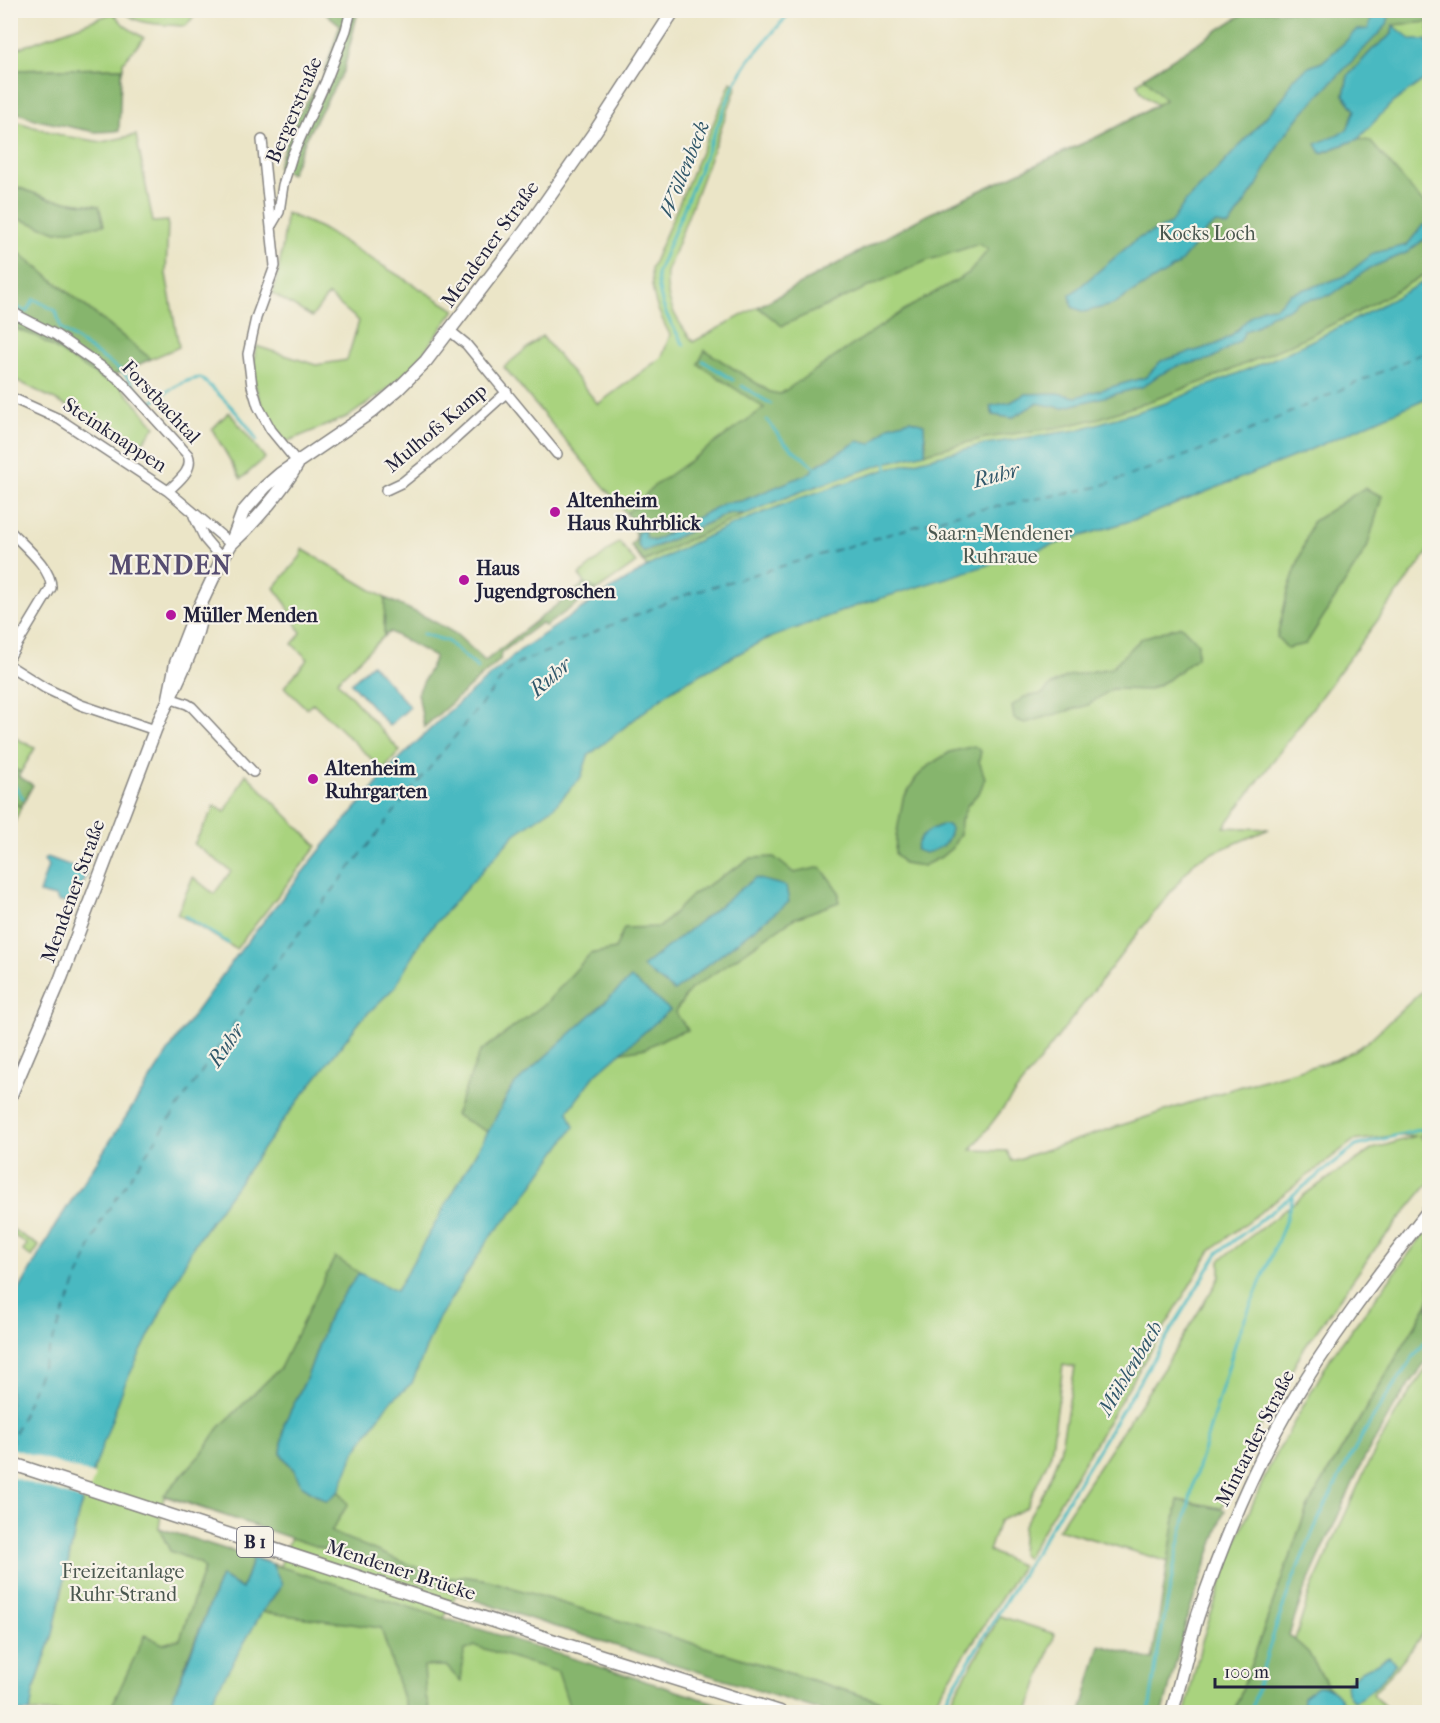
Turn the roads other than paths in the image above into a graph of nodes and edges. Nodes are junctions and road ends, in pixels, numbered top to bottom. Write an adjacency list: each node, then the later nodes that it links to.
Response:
1 (351, 10): 4 (street, Bergerstraße)
2 (674, 10): 6 (main road, Mendener Straße)
3 (262, 140): 4 (street, Bergerstraße)
4 (272, 224): 10 (street, Bergerstraße)
5 (10, 310): 12 (street, Forstbachtal)
6 (450, 331): 7 (street, Mulhofs Kamp); 10 (main road, Mendener Straße)
7 (507, 392): 9 (street, Mulhofs Kamp); 11 (street, Mulhofs Kamp)
8 (10, 397): 12 (street, Steinknappen)
9 (557, 454)
10 (297, 463): 15 (main road, Mendener Straße)
11 (386, 490)
12 (168, 491): 13 (street, Steinknappen)
13 (193, 513): 15 (street, Steinknappen); 16 (street, Steinknappen)
14 (10, 531): 17 (street)
15 (231, 544): 16 (main road, Mendener Straße)
16 (222, 559): 19 (main road, Mendener Straße)
17 (10, 656)
18 (10, 666): 20 (street)
19 (168, 698): 20 (main road, Mendener Straße); 21 (street)
20 (155, 730): 22 (main road, Mendener Straße)
21 (253, 772)
22 (10, 1097)
23 (1430, 1209): 26 (main road, Mintarder Straße)
24 (10, 1462): 25 (main road, Mendener Brücke / B 1)
25 (780, 1713)
26 (1172, 1713)

